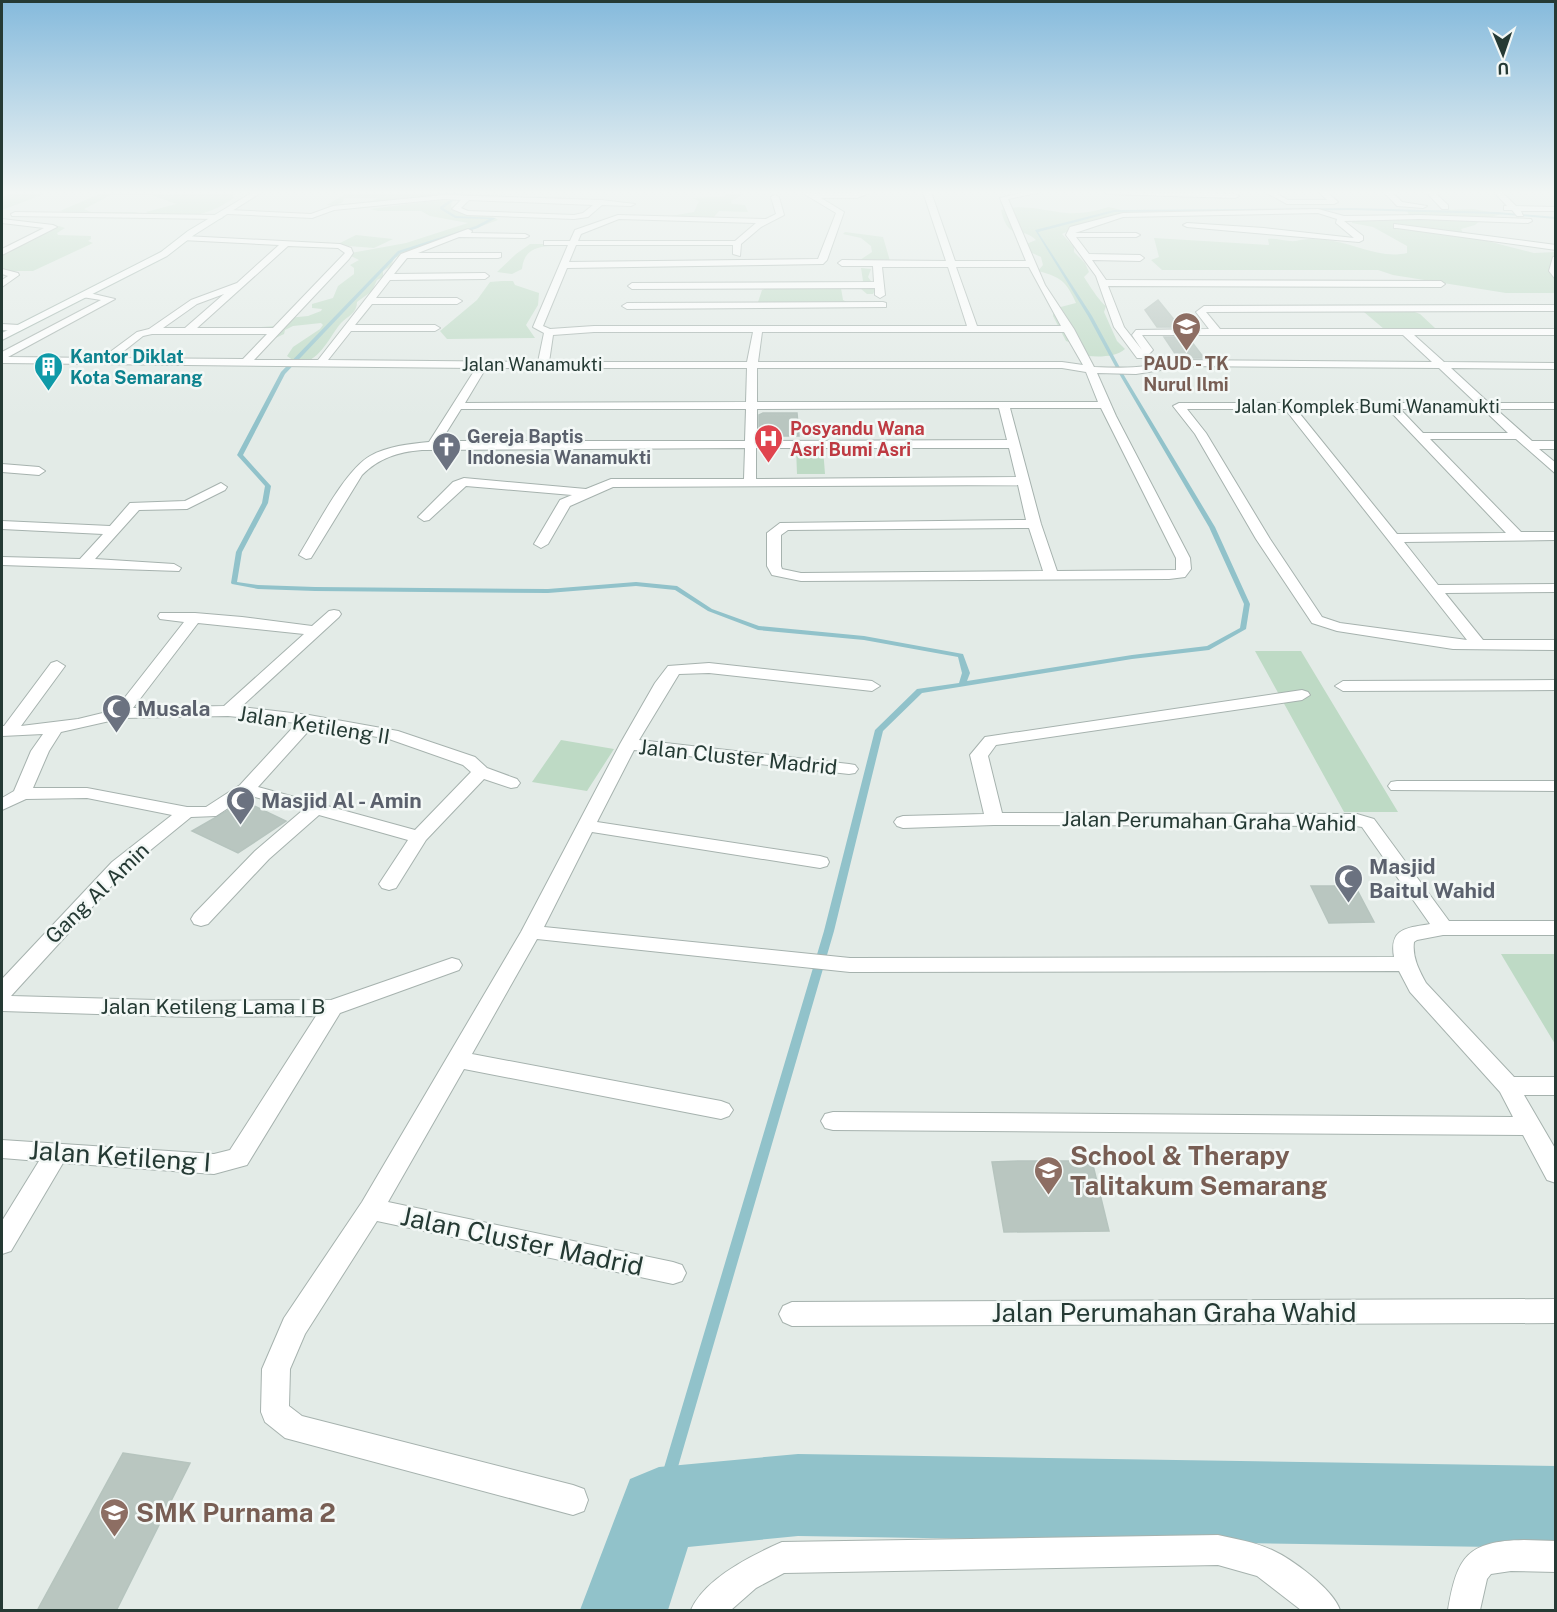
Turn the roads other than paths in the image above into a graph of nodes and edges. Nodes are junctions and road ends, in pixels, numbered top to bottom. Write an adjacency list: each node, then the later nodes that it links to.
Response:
1 (139, 267): 21 (street)
2 (259, 267): 16 (street)
3 (336, 267): 43 (street)
4 (395, 267): 13 (street)
5 (565, 267): 46 (street)
6 (636, 267): 20 (street)
7 (877, 267): 19 (street)
8 (954, 267): 38 (street)
9 (1033, 267): 39 (street)
10 (1094, 267): 14 (street)
11 (6, 272): 15 (street)
12 (484, 276): 13 (street)
13 (388, 277): 22 (street)
14 (1104, 283): 17 (street); 52 (street)
15 (2, 284)
16 (241, 284): 40 (street); 42 (street)
17 (1441, 284)
18 (767, 285): 19 (street); 20 (street); 24 (street)
19 (878, 285): 31 (street)
20 (632, 286): 25 (street)
21 (85, 295): 41 (street); 50 (street)
22 (370, 301): 23 (street); 34 (street)
23 (457, 301)
24 (765, 305): 25 (street); 31 (street)
25 (627, 306): 36 (street)
26 (1356, 308): 27 (street); 29 (street); 44 (street)
27 (1419, 308): 28 (street); 30 (street)
28 (1556, 308)
29 (1364, 316)
30 (1428, 316)
31 (885, 317): 37 (street); 38 (street)
32 (1373, 324): 47 (street)
33 (1437, 324): 48 (street)
34 (349, 327): 35 (street); 55 (street)
35 (435, 328)
36 (622, 328): 37 (street); 46 (street)
37 (758, 329): 58 (street)
38 (973, 329): 39 (street)
39 (1069, 329): 60 (street)
40 (189, 330): 42 (street); 43 (street)
41 (7, 331)
42 (152, 331): 53 (street)
43 (275, 331): 54 (street)
44 (1216, 331): 47 (street); 52 (street)
45 (1404, 331): 47 (street); 48 (street); 62 (street)
46 (549, 332): 57 (street)
47 (1381, 332)
48 (1445, 332): 49 (street)
49 (1556, 332)
50 (2, 358): 53 (street, Jalan Wanamukti)
51 (1120, 359): 60 (street)
52 (1139, 361): 59 (street); 59 (street); 60 (street)
53 (103, 362): 54 (street, Jalan Wanamukti)
54 (250, 363): 55 (street, Jalan Wanamukti)
55 (321, 363): 56 (street, Jalan Wanamukti)
56 (483, 364): 57 (street, Jalan Wanamukti); 65 (street)
57 (543, 364): 58 (street, Jalan Wanamukti)
58 (752, 364): 60 (street, Jalan Wanamukti); 63 (street)
59 (1181, 364): 62 (street)
60 (1095, 365): 64 (street)
61 (1556, 366): 62 (street)
62 (1444, 367): 69 (street)
63 (752, 405): 65 (street); 66 (street); 73 (street)
64 (1105, 405): 66 (street); 97 (street)
65 (458, 406): 75 (street)
66 (1004, 406): 74 (street)
67 (1288, 406): 68 (street, Jalan Komplek Bumi Wanamukti); 91 (street); 105 (street, Jalan Komplek Bumi Wanamukti)
68 (1391, 406): 69 (street, Jalan Komplek Bumi Wanamukti); 71 (street)
69 (1484, 406): 70 (street, Jalan Komplek Bumi Wanamukti); 72 (street)
70 (1556, 406)
71 (1420, 436): 72 (street); 89 (street)
72 (1518, 436): 76 (street)
73 (751, 444): 74 (street); 75 (street); 81 (street)
74 (1014, 444): 82 (street)
75 (433, 445): 93 (street)
76 (1528, 445): 77 (street); 79 (street)
77 (1556, 445)
78 (2, 468): 80 (street)
79 (1556, 470)
80 (39, 471)
81 (750, 481): 82 (street); 84 (street)
82 (1023, 481): 87 (street)
83 (221, 487): 88 (street)
84 (588, 493): 85 (street); 92 (street)
85 (424, 517)
86 (2, 525): 88 (street)
87 (1034, 525): 97 (street); 97 (street)
88 (112, 530): 95 (street)
89 (1517, 536): 90 (street); 91 (street)
90 (1556, 536)
91 (1394, 538): 99 (street)
92 (541, 544)
93 (306, 555)
94 (2, 561): 95 (street)
95 (84, 563): 96 (street)
96 (174, 568)
97 (1052, 576)
98 (1556, 588): 99 (street)
99 (1436, 589): 105 (street)
100 (334, 614): 103 (street)
101 (165, 616): 102 (street)
102 (195, 617): 103 (street); 112 (street)
103 (317, 631): 111 (street)
104 (1556, 645): 105 (street)
105 (1480, 646)
106 (57, 666): 115 (street)
107 (1556, 685): 109 (street)
108 (872, 686): 116 (street)
109 (1343, 686)
110 (1302, 695): 127 (street)
111 (228, 711): 112 (street, Jalan Ketileng II); 113 (street, Jalan Ketileng II)
112 (121, 713): 114 (street, Jalan Ketileng II)
113 (309, 720): 118 (street, Jalan Ketileng II); 122 (street)
114 (57, 726): 115 (street, Jalan Ketileng II); 123 (street)
115 (5, 731)
116 (628, 744): 117 (street, Jalan Cluster Madrid); 129 (street)
117 (849, 769)
118 (481, 772): 119 (street, Jalan Ketileng II); 130 (street)
119 (511, 783)
120 (1397, 786): 121 (street)
121 (1556, 786)
122 (246, 789): 125 (street); 126 (street)
123 (22, 794): 124 (street); 126 (street)
124 (2, 805)
125 (315, 809): 130 (street); 133 (street)
126 (187, 812): 139 (street, Gang Al Amin)
127 (994, 819): 128 (street, Jalan Perumahan Graha Wahid); 134 (street, Jalan Perumahan Graha Wahid)
128 (903, 822)
129 (586, 826): 131 (street); 136 (street)
130 (419, 837): 132 (street)
131 (820, 862)
132 (389, 884)
133 (201, 918)
134 (1443, 928): 135 (street); 137 (street)
135 (1556, 928)
136 (531, 932): 137 (street); 142 (street)
137 (1406, 964): 143 (street)
138 (452, 965): 141 (street, Jalan Ketileng Lama I B)
139 (2, 992)
140 (2, 1003): 141 (street, Jalan Ketileng Lama I B)
141 (332, 1008): 149 (street, Jalan Ketileng I)
142 (457, 1059): 145 (street); 151 (street)
143 (1508, 1086): 144 (street); 147 (street)
144 (1556, 1086)
145 (721, 1110)
146 (833, 1121): 147 (street)
147 (1530, 1126): 150 (street)
148 (2, 1149): 149 (street, Jalan Ketileng I)
149 (57, 1152): 152 (street)
150 (1556, 1173)
151 (370, 1209): 153 (street, Jalan Cluster Madrid); 156 (street)
152 (2, 1243)
153 (673, 1273)
154 (1556, 1311): 155 (street, Jalan Perumahan Graha Wahid)
155 (792, 1314)
156 (573, 1500)
157 (1556, 1557): 160 (street)
158 (707, 1611): 159 (street)
159 (1324, 1611)
160 (1464, 1611)

